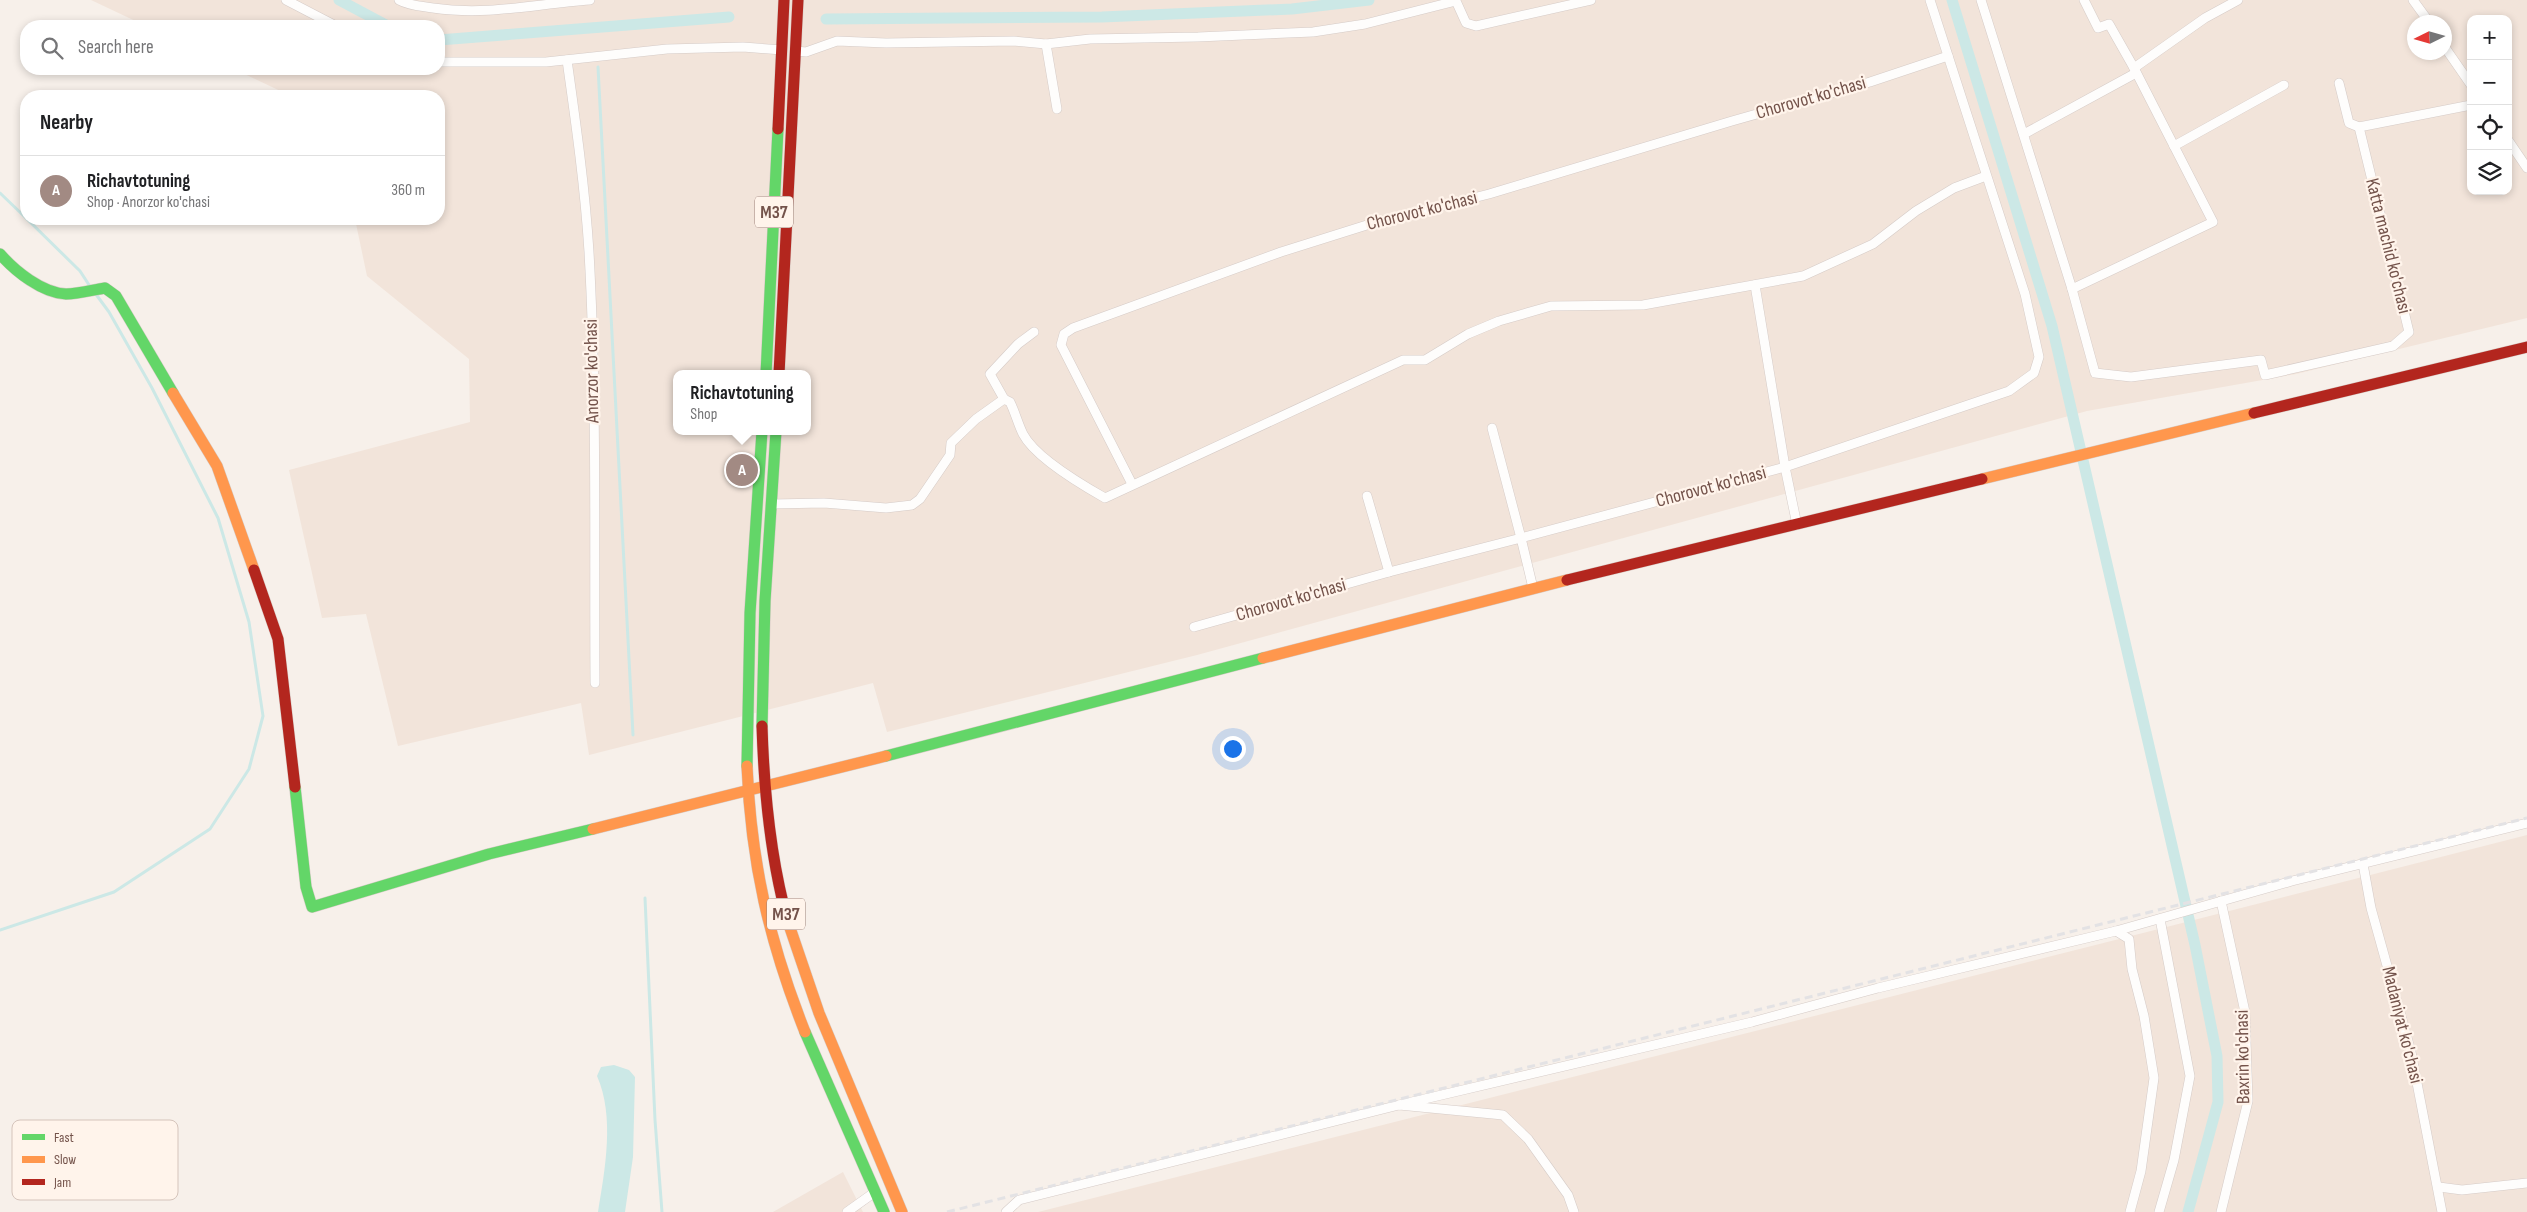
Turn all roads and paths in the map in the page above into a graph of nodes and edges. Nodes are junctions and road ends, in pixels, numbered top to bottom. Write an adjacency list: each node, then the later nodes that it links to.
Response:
1 (286, 0): 14 (street)
2 (399, 0): 12 (street)
3 (590, 0): 12 (street)
4 (784, 0): 16 (main road, M37)
5 (798, 0): 17 (main road, M37)
6 (1591, 0): 15 (street)
7 (1930, 0): 18 (street, Chorovot ko'chasi)
8 (1981, 0): 29 (street, Katta machid ko'chasi)
9 (2084, 0): 22 (street)
10 (2238, 0): 22 (street)
11 (2414, 0): 13 (street)
12 (547, 1)
13 (2424, 15)
14 (324, 20)
15 (1046, 44): 17 (street); 27 (street)
16 (782, 50): 20 (street); 39 (main road, M37)
17 (796, 51): 40 (main road, M37)
18 (1948, 56): 33 (street, Chorovot ko'chasi); 46 (street, Chorovot ko'chasi)
19 (2452, 58): 23 (street)
20 (567, 60): 21 (street); 54 (street, Anorzor ko'chasi)
21 (445, 62)
22 (2135, 70): 29 (street); 30 (street)
23 (2467, 79)
24 (2339, 83): 28 (street, Katta machid ko'chasi)
25 (2284, 85): 30 (street)
26 (2467, 105): 28 (street)
27 (1058, 109)
28 (2359, 127): 36 (street, Katta machid ko'chasi)
29 (2024, 134): 36 (street, Katta machid ko'chasi)
30 (2174, 146): 36 (street)
31 (2512, 146): 32 (street)
32 (2527, 168)
33 (1986, 176): 35 (street); 45 (street, Chorovot ko'chasi)
34 (0, 254): 56 (main road)
35 (1755, 285): 45 (street, Chorovot ko'chasi); 46 (street)
36 (2072, 288)
37 (1034, 332): 41 (street)
38 (2527, 347): 49 (main road)
39 (766, 370)
40 (779, 370)
41 (1004, 399): 46 (street); 48 (street)
42 (1492, 428): 50 (street)
43 (762, 435): 56 (main road, M37)
44 (776, 435): 48 (main road, M37)
45 (1785, 467): 49 (street, Chorovot ko'chasi); 50 (street, Chorovot ko'chasi)
46 (1132, 484)
47 (1367, 496): 51 (street)
48 (772, 504): 55 (main road, M37)
49 (1797, 525): 52 (main road)
50 (1521, 538): 51 (street, Chorovot ko'chasi); 52 (street)
51 (1389, 572): 53 (street, Chorovot ko'chasi)
52 (1533, 588): 55 (main road)
53 (1194, 627)
54 (595, 683)
55 (765, 787): 56 (main road); 68 (main road, M37)
56 (746, 790): 65 (main road, M37)
57 (2527, 823): 58 (street)
58 (2363, 864): 59 (street); 64 (street, Madaniyat ko'chasi)
59 (2221, 902): 60 (street); 73 (street, Baxrin ko'chasi)
60 (2160, 919): 61 (street); 72 (street)
61 (2116, 931): 62 (street); 71 (street)
62 (1399, 1105): 69 (street); 70 (street)
63 (2527, 1183): 64 (street)
64 (2439, 1187): 74 (street, Madaniyat ko'chasi)
65 (875, 1192): 66 (street); 67 (main road, M37)
66 (847, 1212)
67 (884, 1212)
68 (902, 1212)
69 (1006, 1212)
70 (1574, 1212)
71 (2130, 1212)
72 (2159, 1212)
73 (2221, 1212)
74 (2442, 1212)

